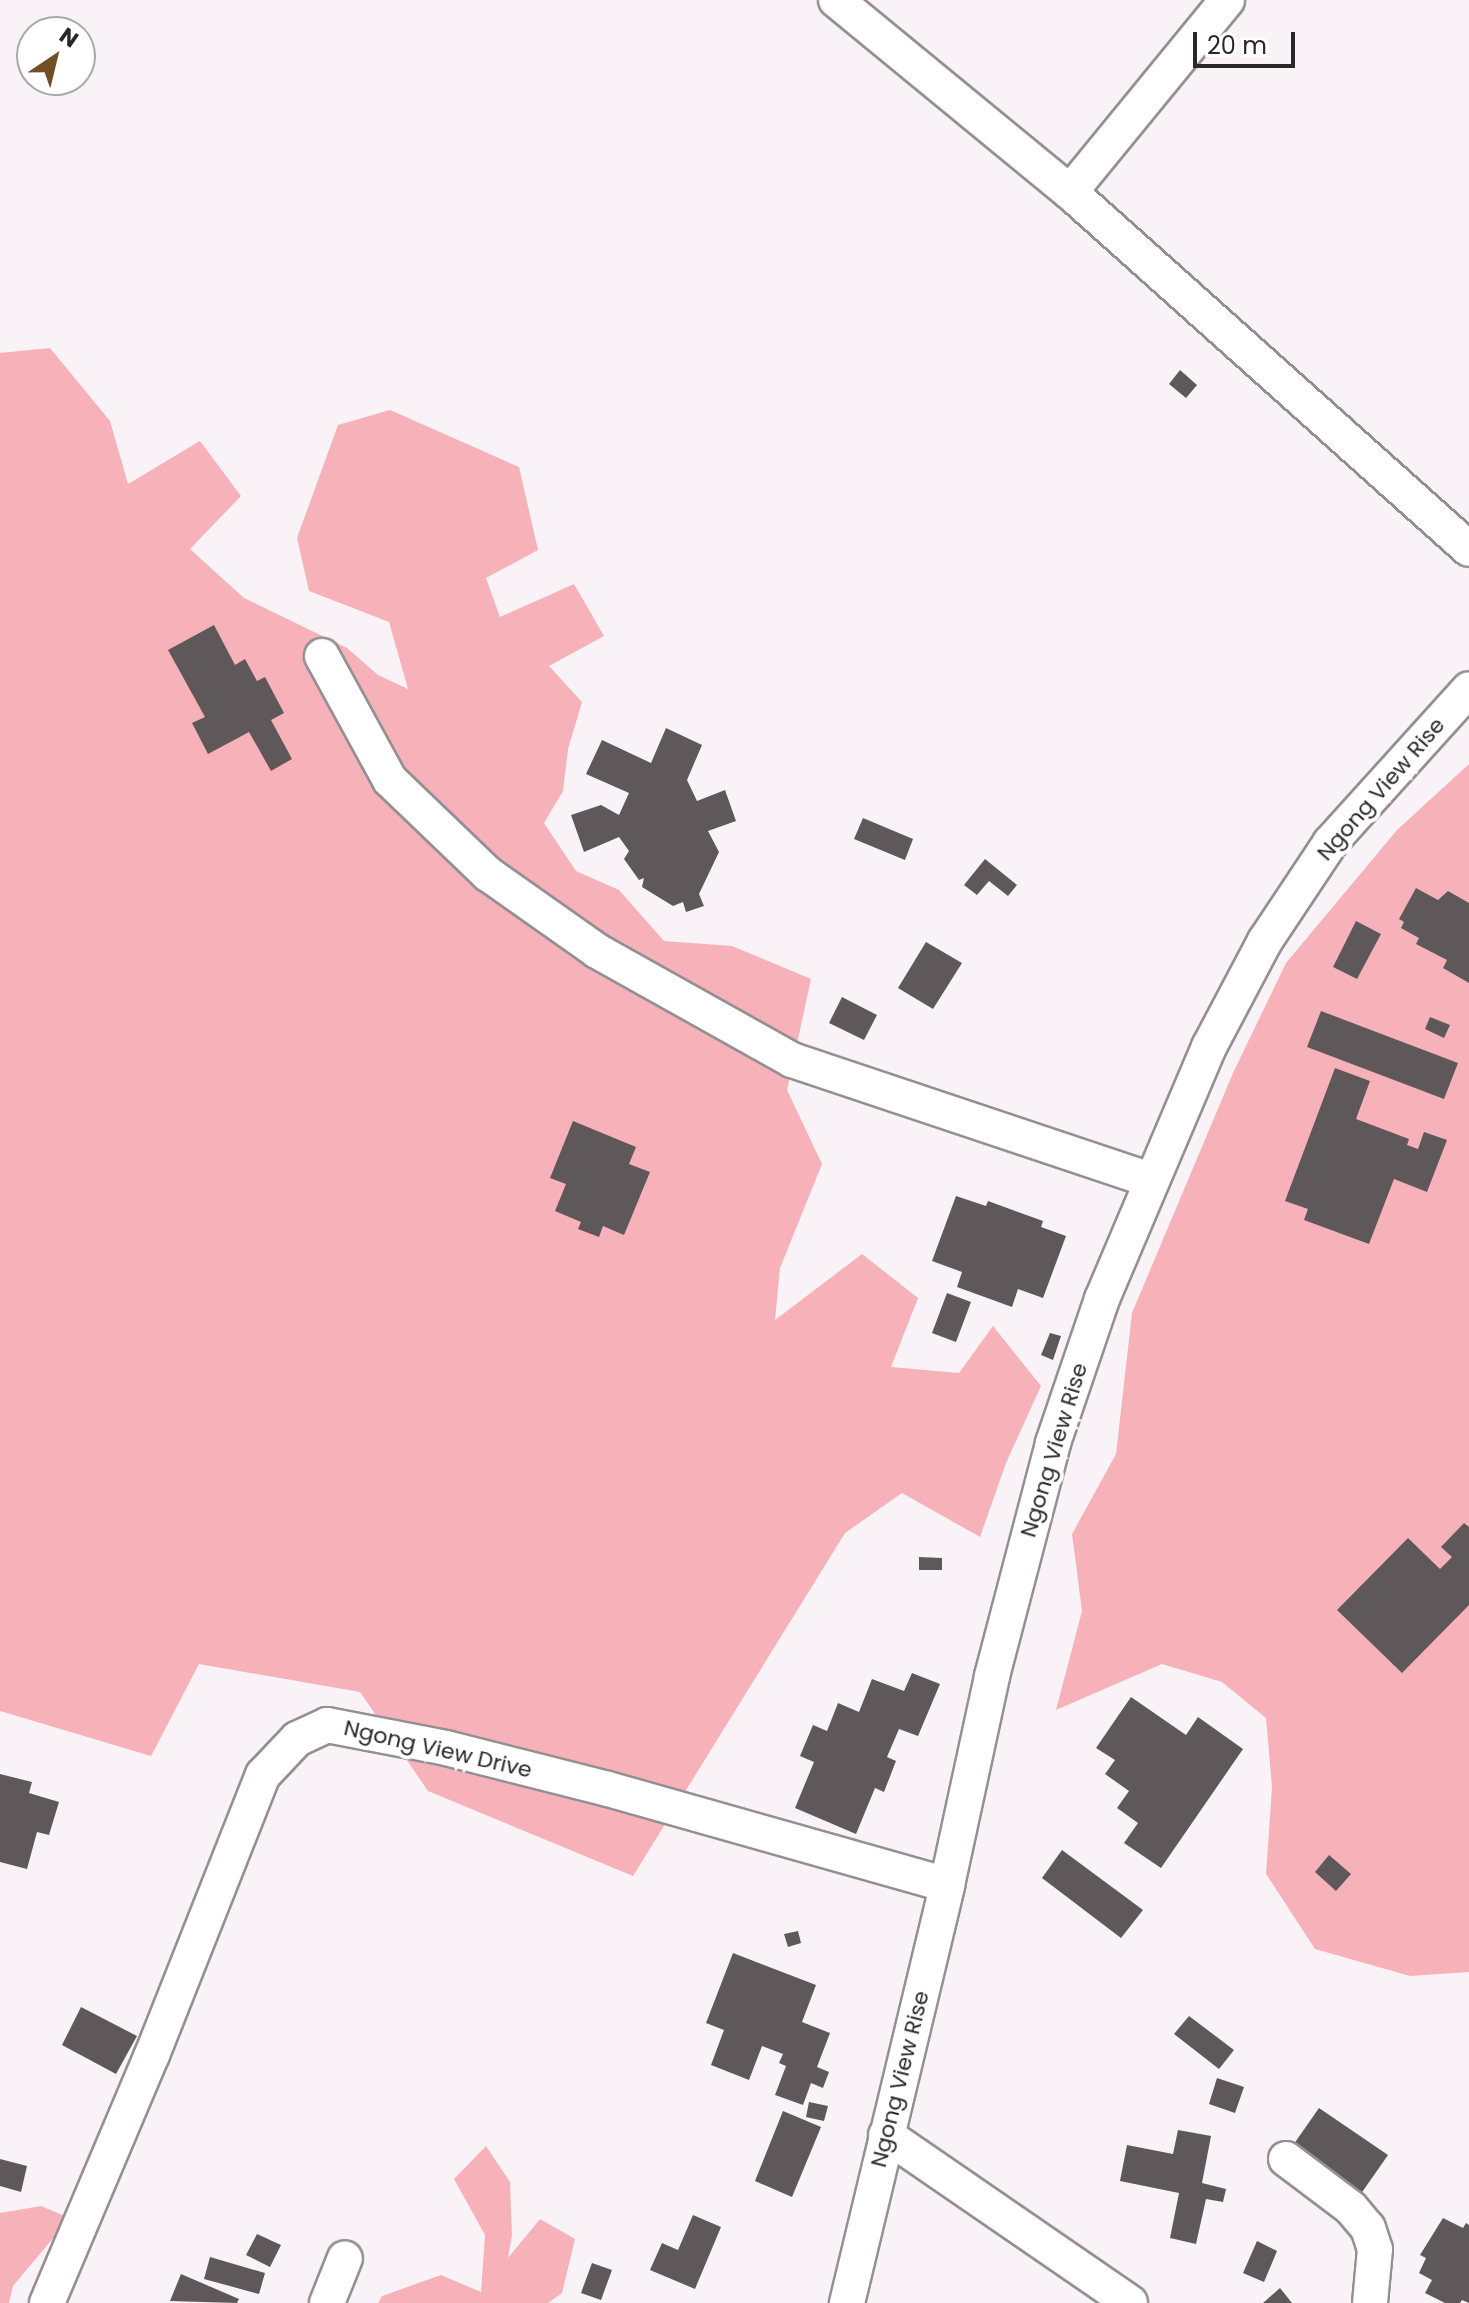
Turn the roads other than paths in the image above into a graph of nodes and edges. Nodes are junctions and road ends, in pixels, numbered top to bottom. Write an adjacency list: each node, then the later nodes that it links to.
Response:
1 (836, 0): 3 (street)
2 (1227, 0): 3 (street)
3 (1070, 192): 4 (street)
4 (1469, 549)
5 (322, 656): 7 (street)
6 (1469, 689): 7 (street, Ngong View Rise)
7 (1150, 1180): 8 (street, Ngong View Rise)
8 (947, 1885): 9 (street, Ngong View Rise); 12 (street, Ngong View Drive)
9 (886, 2135): 14 (street, Ngong View Rise); 15 (street)
10 (1286, 2159): 16 (street)
11 (345, 2258): 13 (street)
12 (47, 2303)
13 (327, 2303)
14 (847, 2303)
15 (1130, 2303)
16 (1370, 2303)

